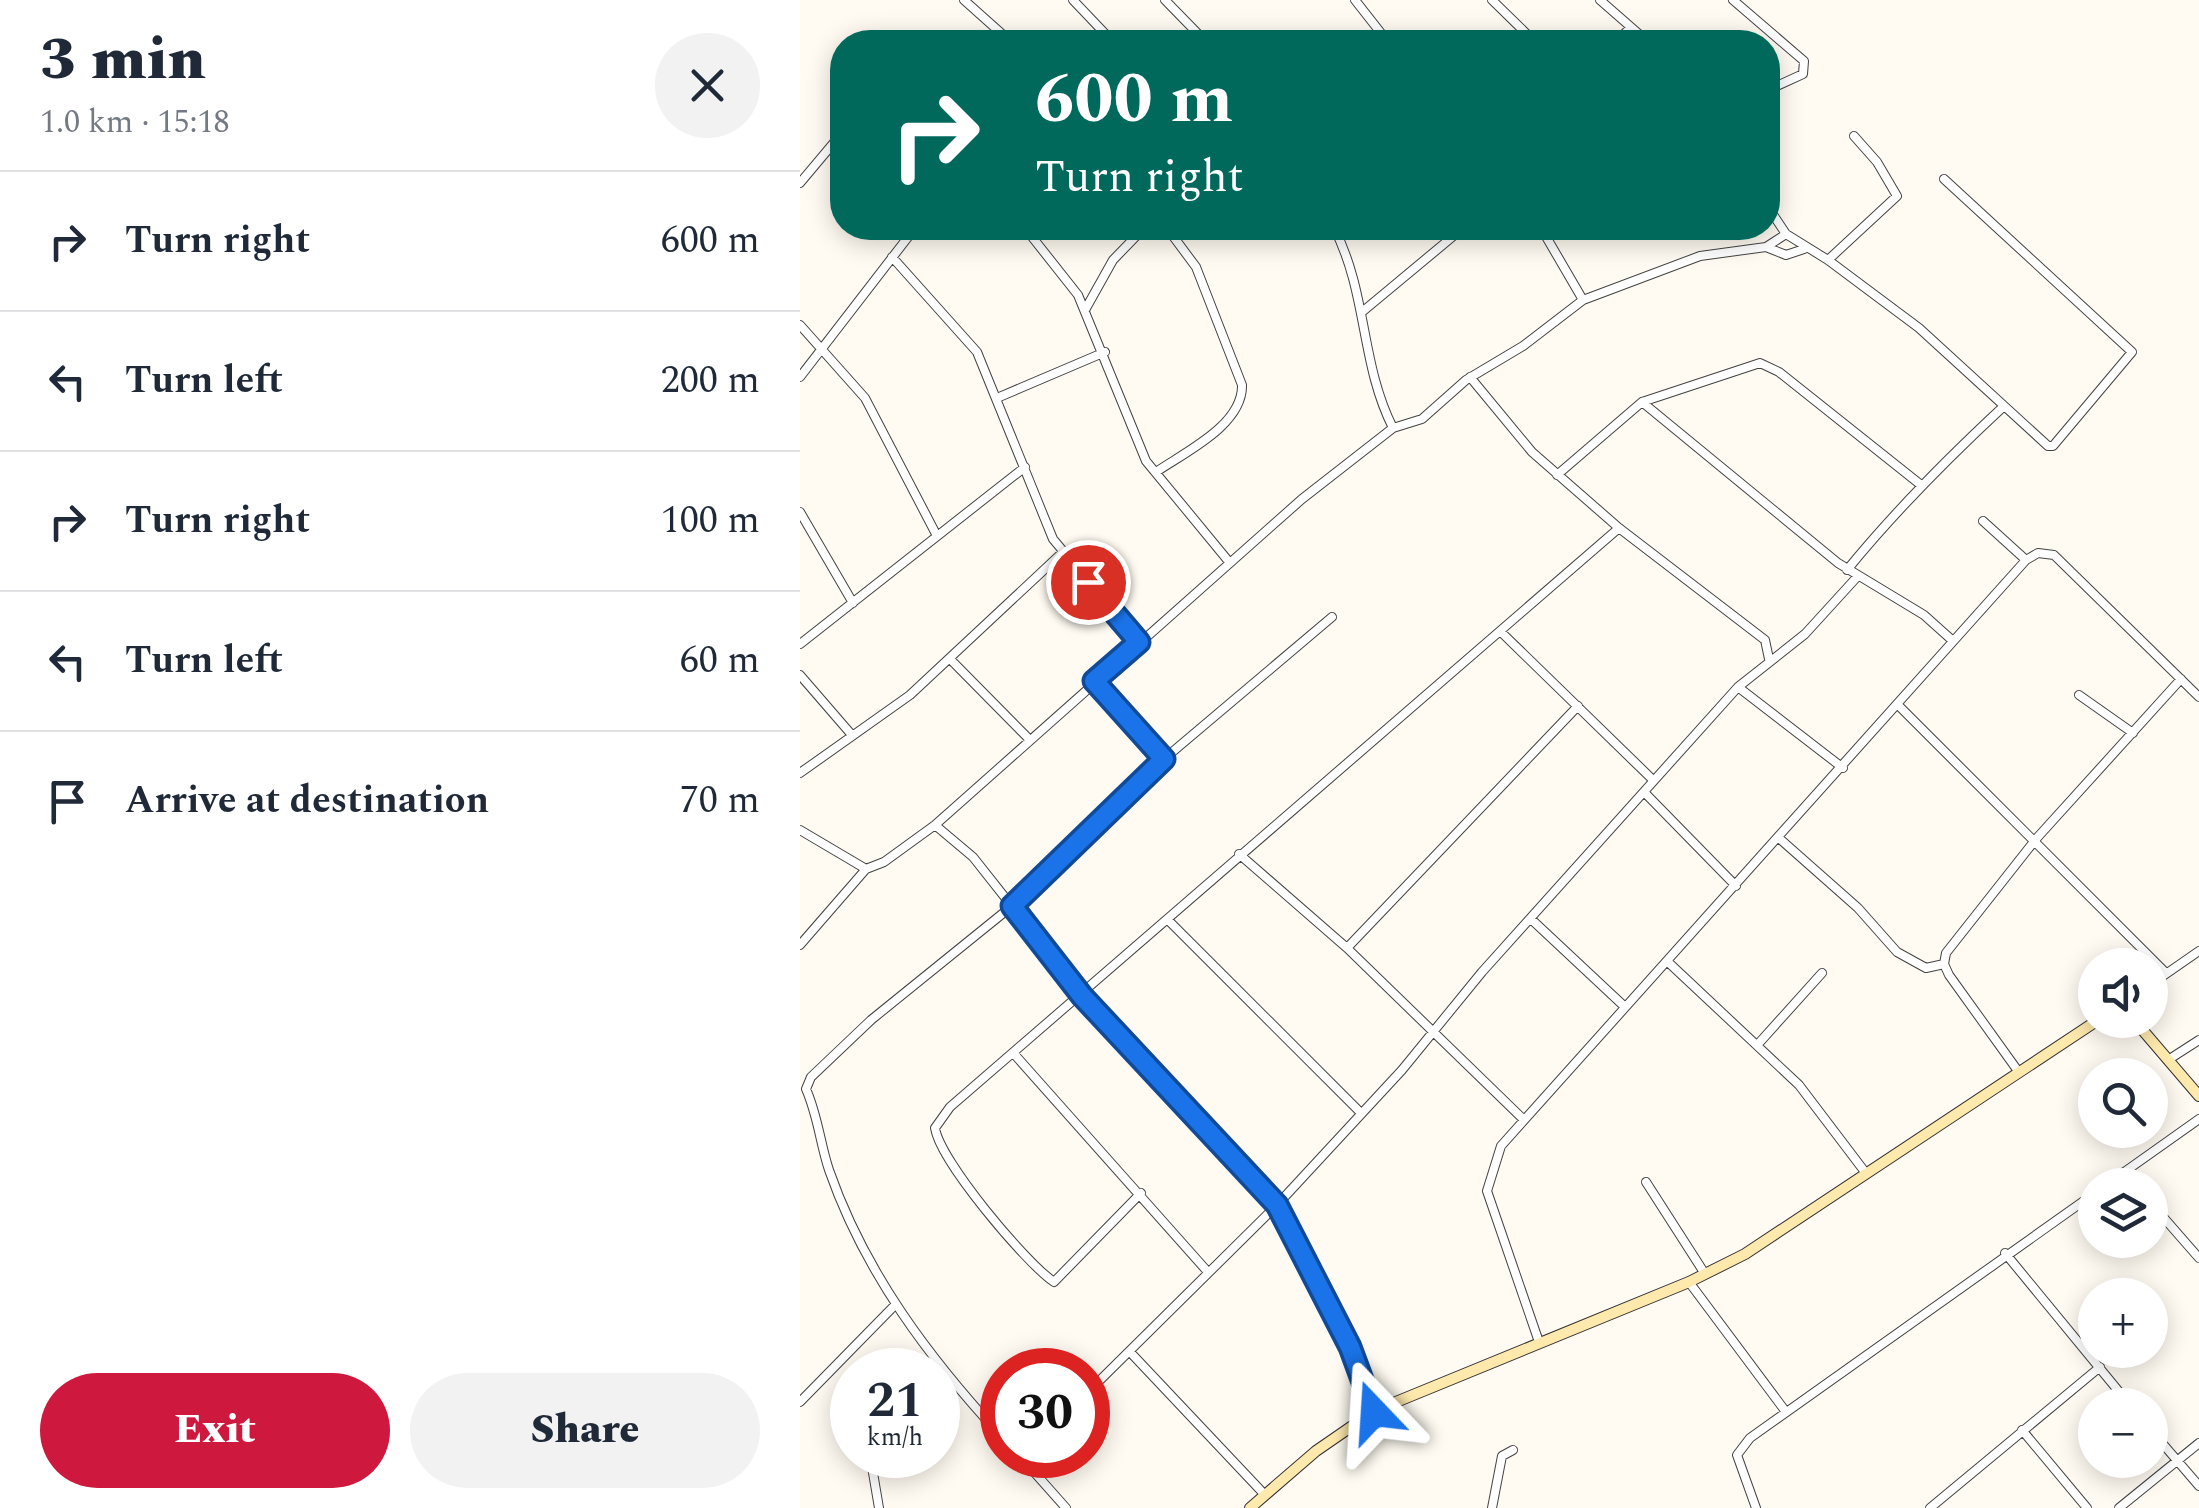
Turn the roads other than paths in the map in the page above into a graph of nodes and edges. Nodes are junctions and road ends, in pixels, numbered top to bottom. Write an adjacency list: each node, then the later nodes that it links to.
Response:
1 (964, 0): 9 (street)
2 (1074, 0): 10 (street)
3 (1165, 0): 11 (street)
4 (1355, 0): 12 (street)
5 (1492, 0): 13 (street)
6 (1600, 0): 8 (street)
7 (1733, 0): 15 (street)
8 (1630, 28): 14 (street)
9 (996, 30)
10 (1101, 30)
11 (1191, 30)
12 (1379, 30)
13 (1523, 30)
14 (1633, 30)
15 (1768, 30)
16 (1780, 40): 17 (street)
17 (1780, 85)
18 (1854, 136): 36 (street)
19 (830, 147): 21 (street)
20 (1944, 178): 47 (street)
21 (800, 183)
22 (1780, 225): 23 (street)
23 (1786, 234): 24 (street); 34 (street)
24 (1780, 238)
25 (905, 240): 35 (street)
26 (1035, 240): 38 (street)
27 (1132, 240): 38 (street)
28 (1177, 240): 50 (street)
29 (1340, 240): 39 (street)
30 (1448, 240): 39 (street)
31 (1549, 240): 37 (street)
32 (1776, 240): 33 (street)
33 (1766, 246): 34 (street); 37 (street)
34 (1804, 249): 36 (street)
35 (892, 257): 41 (street); 45 (street)
36 (1828, 260): 47 (street)
37 (1583, 300): 43 (street)
38 (1086, 310): 42 (street)
39 (1362, 312): 48 (street)
40 (800, 325): 41 (street)
41 (821, 350): 44 (street); 56 (street)
42 (1104, 352): 45 (street); 50 (street)
43 (1470, 377): 48 (street); 51 (street)
44 (800, 378)
45 (997, 398): 49 (street)
46 (1642, 402): 51 (street); 52 (street); 60 (street)
47 (2004, 406): 52 (street)
48 (1393, 428): 59 (street)
49 (1025, 466): 56 (street); 57 (street)
50 (1156, 472): 59 (street)
51 (1557, 475): 55 (street)
52 (1921, 485): 60 (street)
53 (800, 512): 62 (street)
54 (1983, 521): 58 (street)
55 (1619, 528): 64 (street); 68 (street)
56 (937, 536): 62 (street)
57 (1062, 552): 66 (street); 69 (street)
58 (2026, 560): 65 (street); 71 (street)
59 (1230, 563): 66 (street)
60 (1848, 570): 61 (street)
61 (1857, 577): 65 (street); 68 (street)
62 (853, 603): 67 (street)
63 (1332, 618): 81 (street)
64 (1501, 632): 77 (street); 90 (street)
65 (1952, 641): 76 (street)
66 (1139, 642): 72 (street)
67 (800, 644)
68 (1769, 659): 73 (street)
69 (951, 660): 79 (street); 80 (street)
70 (800, 674): 79 (street)
71 (2181, 679): 75 (street); 78 (street)
72 (1094, 681): 80 (street); 81 (street)
73 (1738, 687): 82 (street); 84 (street)
74 (2079, 695): 78 (street)
75 (2199, 697)
76 (1898, 705): 82 (street); 89 (street)
77 (1578, 706): 84 (street); 97 (street)
78 (2133, 733): 89 (street)
79 (851, 734): 83 (street)
80 (1029, 738): 86 (street)
81 (1164, 759): 93 (street)
82 (1843, 768): 88 (street)
83 (800, 772)
84 (1653, 780): 85 (street)
85 (1645, 792): 92 (street); 95 (street)
86 (935, 824): 91 (street); 93 (street)
87 (800, 830): 91 (street)
88 (1780, 839): 92 (street); 101 (street)
89 (2036, 839): 98 (street); 101 (street)
90 (1239, 854): 94 (street); 97 (street)
91 (866, 869): 96 (street)
92 (1736, 886): 100 (street)
93 (1012, 906): 104 (street); 116 (street)
94 (1168, 920): 104 (street); 118 (street)
95 (1530, 920): 105 (street); 106 (street)
96 (800, 944)
97 (1347, 948): 106 (street)
98 (2142, 948)
99 (2199, 951): 102 (street)
100 (1668, 962): 105 (street); 110 (street)
101 (1944, 964): 114 (street)
102 (2168, 972)
103 (1822, 973): 110 (street)
104 (1082, 996): 111 (street); 126 (street)
105 (1625, 1007): 120 (street)
106 (1434, 1032): 118 (street); 120 (street)
107 (2078, 1033): 114 (street)
108 (2149, 1038): 112 (street)
109 (2199, 1040): 113 (street)
110 (1759, 1043): 122 (street)
111 (1015, 1055): 124 (street); 124 (street)
112 (2166, 1058)
113 (2168, 1060): 117 (street)
114 (2018, 1071): 122 (street)
115 (800, 1079): 116 (street)
116 (806, 1089): 133 (street)
117 (2199, 1096)
118 (1361, 1113): 126 (street)
119 (2199, 1119): 121 (street)
120 (1524, 1120): 135 (street)
121 (2130, 1168)
122 (1865, 1172): 131 (street)
123 (1646, 1182): 131 (street)
124 (1141, 1193): 130 (street)
125 (2078, 1204): 128 (street)
126 (1277, 1205): 130 (street); 142 (street)
127 (2168, 1223): 129 (street)
128 (2005, 1253): 134 (street); 143 (street)
129 (2199, 1258)
130 (1207, 1272): 136 (street)
131 (1705, 1274): 132 (street)
132 (1689, 1282): 135 (street); 143 (street)
133 (896, 1304): 140 (street); 141 (street)
134 (2078, 1341)
135 (1540, 1342): 142 (street)
136 (1130, 1352): 138 (street); 152 (street)
137 (2100, 1368): 139 (street); 144 (street)
138 (1110, 1371)
139 (2116, 1388)
140 (800, 1402)
141 (980, 1412)
142 (1374, 1412): 152 (street)
143 (1786, 1412): 157 (street)
144 (2022, 1430): 158 (street); 159 (street)
145 (2199, 1443): 148 (street)
146 (2168, 1449): 148 (street)
147 (1513, 1450): 156 (street)
148 (2178, 1460): 151 (street); 160 (street)
149 (874, 1478): 153 (street)
150 (1040, 1478): 154 (street)
151 (2199, 1486)
152 (1265, 1495): 155 (street)
153 (879, 1508)
154 (1066, 1508)
155 (1250, 1508)
156 (1492, 1508)
157 (1756, 1508)
158 (1930, 1508)
159 (2087, 1508)
160 (2119, 1508)

